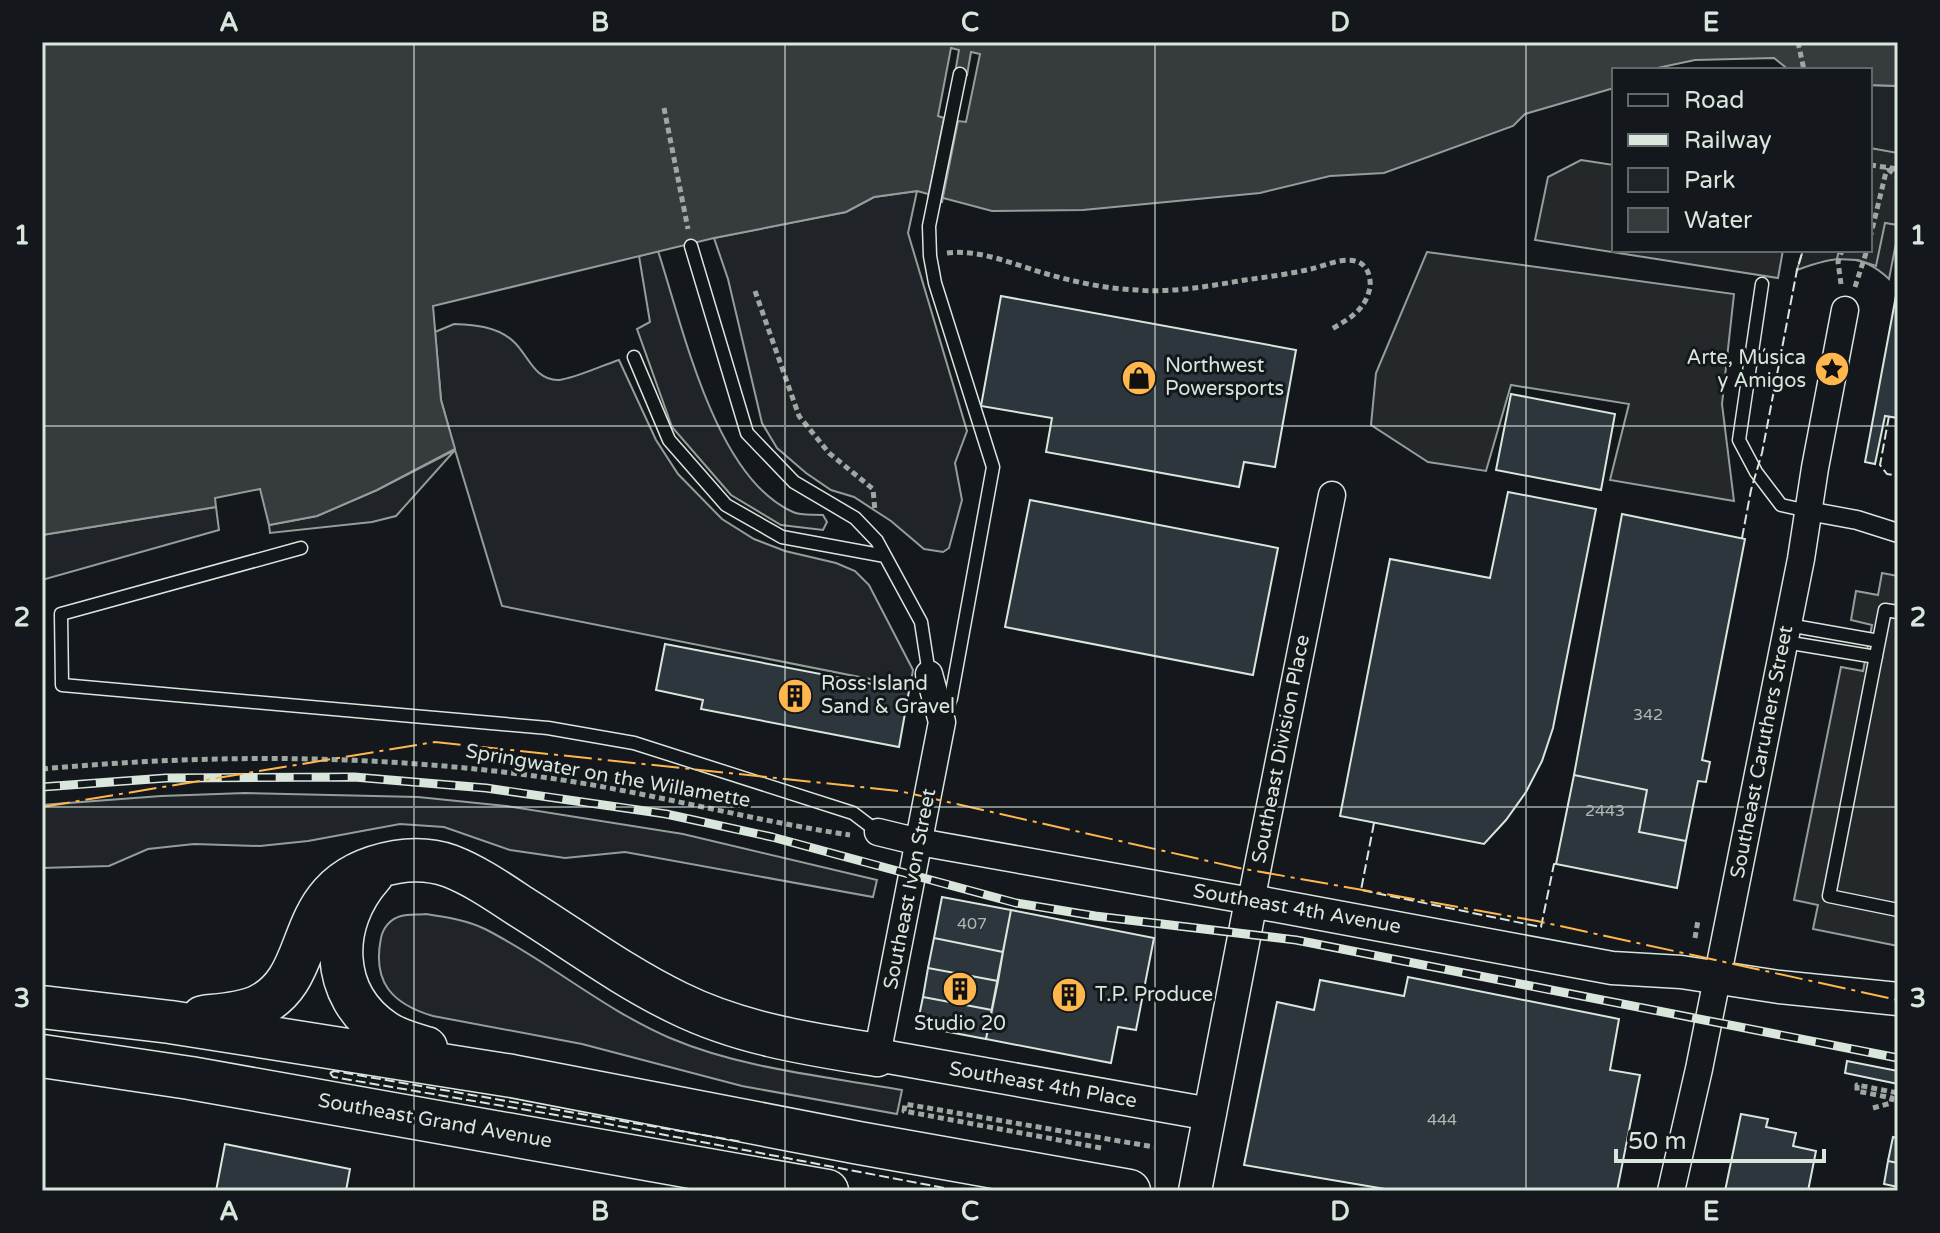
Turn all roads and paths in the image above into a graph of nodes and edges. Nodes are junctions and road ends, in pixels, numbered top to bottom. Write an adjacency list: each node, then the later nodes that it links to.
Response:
1 (1798, 42): 2 (path)
2 (1804, 68)
3 (960, 74): 13 (lane)
4 (664, 108): 10 (path)
5 (1872, 165): 6 (path)
6 (1887, 168): 7 (path); 8 (path); 9 (path)
7 (1898, 169)
8 (1898, 177)
9 (1872, 230)
10 (691, 246): 22 (lane)
11 (1841, 252): 16 (path)
12 (1866, 252): 16 (path)
13 (930, 256): 17 (path); 30 (lane)
14 (1762, 284): 20 (lane)
15 (755, 291): 22 (path)
16 (1845, 310): 20 (street, Southeast Caruthers Street)
17 (1330, 330)
18 (634, 357): 24 (lane)
19 (1332, 495): 35 (street, Southeast Division Place)
20 (1808, 511): 21 (street); 26 (street, Southeast Caruthers Street)
21 (1898, 533)
22 (877, 541): 24 (lane)
23 (301, 548): 32 (lane)
24 (885, 556): 29 (lane)
25 (1898, 612): 27 (lane)
26 (1786, 633): 27 (lane); 28 (lane); 39 (street, Southeast Caruthers Street)
27 (1879, 641): 28 (lane)
28 (1876, 657): 36 (lane)
29 (929, 674): 30 (street)
30 (942, 722): 33 (street, Southeast Ivon Street)
31 (42, 769): 32 (path, Springwater on the Willamette)
32 (878, 832): 33 (street, Southeast 4th Avenue)
33 (919, 842): 35 (street, Southeast 4th Avenue); 43 (street, Southeast Ivon Street)
34 (381, 865): 42 (highway); 43 (highway); 45 (highway)
35 (1251, 901): 39 (street, Southeast 4th Avenue); 48 (street, Southeast Division Place)
36 (1898, 910)
37 (1698, 920): 38 (path)
38 (1695, 938)
39 (1717, 978): 40 (street, Southeast 4th Avenue); 53 (street, Southeast Caruthers Street)
40 (1898, 999)
41 (42, 1007): 42 (highway)
42 (170, 1022): 45 (highway)
43 (877, 1055): 48 (street, Southeast 4th Place)
44 (42, 1056): 51 (highway, Southeast Grand Avenue)
45 (512, 1076): 50 (highway)
46 (1898, 1093): 47 (path)
47 (1873, 1108)
48 (1210, 1114): 52 (street, Southeast Division Place)
49 (1154, 1147): 50 (path)
50 (1114, 1175)
51 (827, 1191)
52 (1195, 1191)
53 (1671, 1191)

